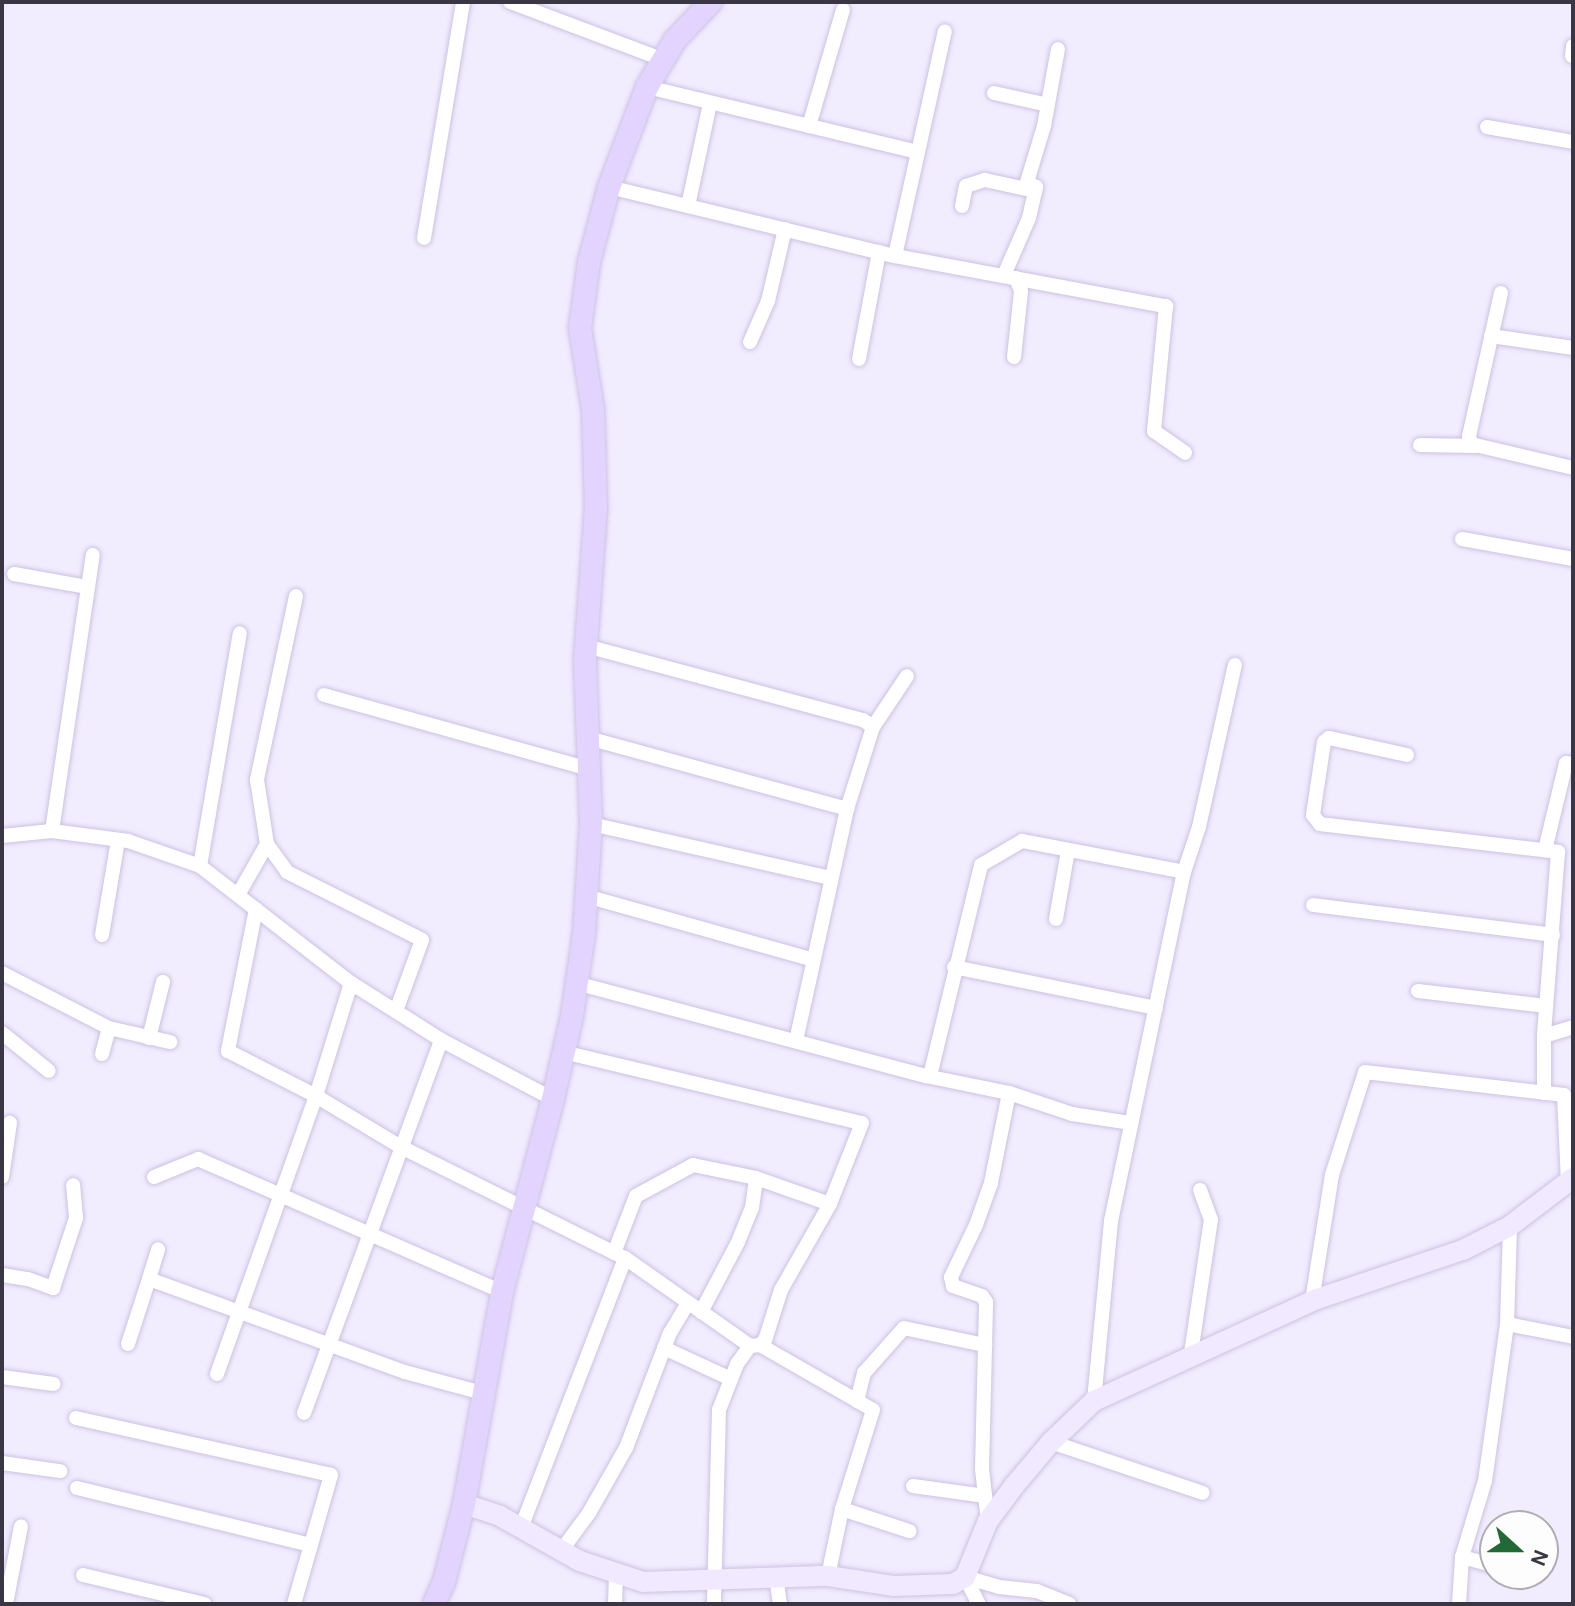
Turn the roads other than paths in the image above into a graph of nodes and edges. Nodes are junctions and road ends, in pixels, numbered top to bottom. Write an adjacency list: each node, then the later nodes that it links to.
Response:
1 (463, 2): 23 (street)
2 (510, 2): 9 (street)
3 (711, 2): 9 (main road)
4 (843, 10): 14 (street)
5 (945, 31): 17 (street)
6 (1573, 46): 8 (street)
7 (1058, 49): 13 (street)
8 (1572, 56)
9 (664, 60): 10 (main road)
10 (647, 87): 12 (street); 18 (main road)
11 (994, 93): 13 (street)
12 (710, 103): 14 (street); 20 (street)
13 (1048, 105): 19 (street)
14 (809, 126): 17 (street)
15 (1487, 127): 16 (street)
16 (1573, 142)
17 (917, 152): 25 (street)
18 (609, 187): 20 (street); 44 (main road)
19 (1035, 191): 21 (street); 26 (street)
20 (688, 206): 22 (street)
21 (962, 206)
22 (785, 229): 24 (street); 29 (street)
23 (424, 238)
24 (879, 252): 25 (street); 32 (street)
25 (895, 256): 26 (street)
26 (1010, 276): 31 (street); 35 (street)
27 (1501, 293): 28 (street)
28 (1491, 336): 30 (street); 34 (street)
29 (750, 342)
30 (1573, 348)
31 (1014, 357)
32 (859, 359)
33 (1420, 445): 34 (street)
34 (1475, 446): 36 (street)
35 (1185, 453)
36 (1573, 468)
37 (1462, 539): 39 (street)
38 (93, 555): 41 (street)
39 (1573, 559)
40 (14, 574): 41 (street)
41 (88, 587): 55 (street)
42 (296, 596): 58 (street)
43 (240, 633): 61 (street)
44 (586, 646): 48 (street); 49 (main road)
45 (1235, 665): 62 (street)
46 (907, 676): 48 (street)
47 (324, 695): 52 (street)
48 (873, 727): 53 (street)
49 (588, 738): 52 (main road); 53 (street)
50 (1407, 755): 60 (street)
51 (1573, 764): 60 (street)
52 (589, 769): 54 (main road)
53 (847, 809): 63 (street)
54 (591, 824): 63 (street); 65 (main road)
55 (52, 831): 56 (street); 57 (street)
56 (2, 836)
57 (118, 840): 61 (street); 69 (street)
58 (267, 844): 64 (street); 80 (street)
59 (1068, 850): 62 (street); 68 (street); 72 (street)
60 (1545, 850): 70 (street)
61 (200, 866): 64 (street)
62 (1184, 872): 79 (street)
63 (831, 878): 71 (street)
64 (238, 895): 67 (street)
65 (586, 896): 71 (street); 76 (main road)
66 (1313, 905): 70 (street)
67 (256, 909): 75 (street); 95 (street)
68 (1056, 919)
69 (102, 935)
70 (1553, 935): 78 (street)
71 (813, 960): 87 (street)
72 (954, 967): 79 (street); 92 (street)
73 (2, 973): 82 (street)
74 (163, 982): 85 (street)
75 (351, 983): 80 (street); 95 (street)
76 (576, 983): 87 (street); 89 (main road)
77 (1418, 991): 78 (street)
78 (1546, 1006): 84 (street)
79 (1156, 1008): 98 (street)
80 (396, 1011): 86 (street)
81 (1573, 1027): 84 (street)
82 (109, 1028): 85 (street); 90 (street)
83 (2, 1033): 91 (street)
84 (1544, 1036): 94 (street)
85 (149, 1038): 88 (street)
86 (441, 1040): 96 (street); 99 (street)
87 (796, 1041): 92 (street)
88 (170, 1042)
89 (563, 1052): 96 (main road); 107 (street)
90 (102, 1054)
91 (49, 1071)
92 (930, 1076): 93 (street)
93 (1009, 1093): 98 (street); 124 (street)
94 (1544, 1093): 103 (street); 116 (street)
95 (316, 1096): 99 (street); 106 (street)
96 (553, 1099): 108 (main road)
97 (10, 1123): 100 (street)
98 (1131, 1123): 133 (street)
99 (401, 1147): 108 (street); 110 (street)
100 (2, 1177)
101 (154, 1177): 106 (street)
102 (756, 1178): 107 (street); 112 (street); 117 (street)
103 (1570, 1180): 109 (street)
104 (73, 1185): 113 (street)
105 (1200, 1190): 126 (street)
106 (278, 1194): 110 (street); 118 (street)
107 (830, 1204): 123 (street)
108 (524, 1209): 112 (street); 115 (main road)
109 (1510, 1226): 116 (street); 119 (street)
110 (370, 1236): 115 (street); 122 (street)
111 (158, 1249): 114 (street)
112 (619, 1256): 117 (street); 147 (street)
113 (2, 1275)
114 (149, 1279): 118 (street); 121 (street)
115 (502, 1292): 131 (main road)
116 (1312, 1301): 126 (street)
117 (695, 1308): 123 (street); 125 (street)
118 (238, 1313): 122 (street); 127 (street)
119 (1507, 1324): 120 (street); 151 (street)
120 (1573, 1337)
121 (128, 1344)
122 (331, 1344): 131 (street); 134 (street)
123 (755, 1345): 129 (street); 132 (street)
124 (985, 1345): 132 (street); 142 (street)
125 (664, 1348): 129 (street); 150 (street)
126 (1190, 1360): 133 (street)
127 (217, 1374)
128 (2, 1377): 130 (street)
129 (731, 1379): 157 (street)
130 (54, 1384)
131 (483, 1393): 143 (main road)
132 (857, 1401): 144 (street)
133 (1094, 1401): 136 (street)
134 (304, 1413)
135 (76, 1418): 149 (street)
136 (1051, 1442): 141 (street); 145 (street)
137 (2, 1463): 138 (street)
138 (60, 1471)
139 (913, 1486): 142 (street)
140 (77, 1488): 149 (street)
141 (1203, 1493)
142 (985, 1496): 145 (street)
143 (464, 1504): 147 (street); 162 (main road)
144 (842, 1509): 148 (street); 156 (street)
145 (988, 1521): 158 (street)
146 (21, 1526): 159 (street)
147 (521, 1528): 150 (street)
148 (909, 1531)
149 (311, 1545): 161 (street)
150 (561, 1551): 153 (street)
151 (1462, 1557): 152 (street); 168 (street)
152 (1479, 1562)
153 (616, 1573): 157 (street); 163 (street)
154 (83, 1575): 160 (street)
155 (776, 1576): 156 (street); 157 (street); 165 (street)
156 (828, 1576): 158 (street)
157 (714, 1577): 164 (street)
158 (965, 1577): 166 (street); 167 (street)
159 (6, 1604)
160 (205, 1604)
161 (294, 1604)
162 (434, 1604)
163 (615, 1604)
164 (714, 1604)
165 (780, 1604)
166 (979, 1604)
167 (1069, 1604)
168 (1459, 1604)

